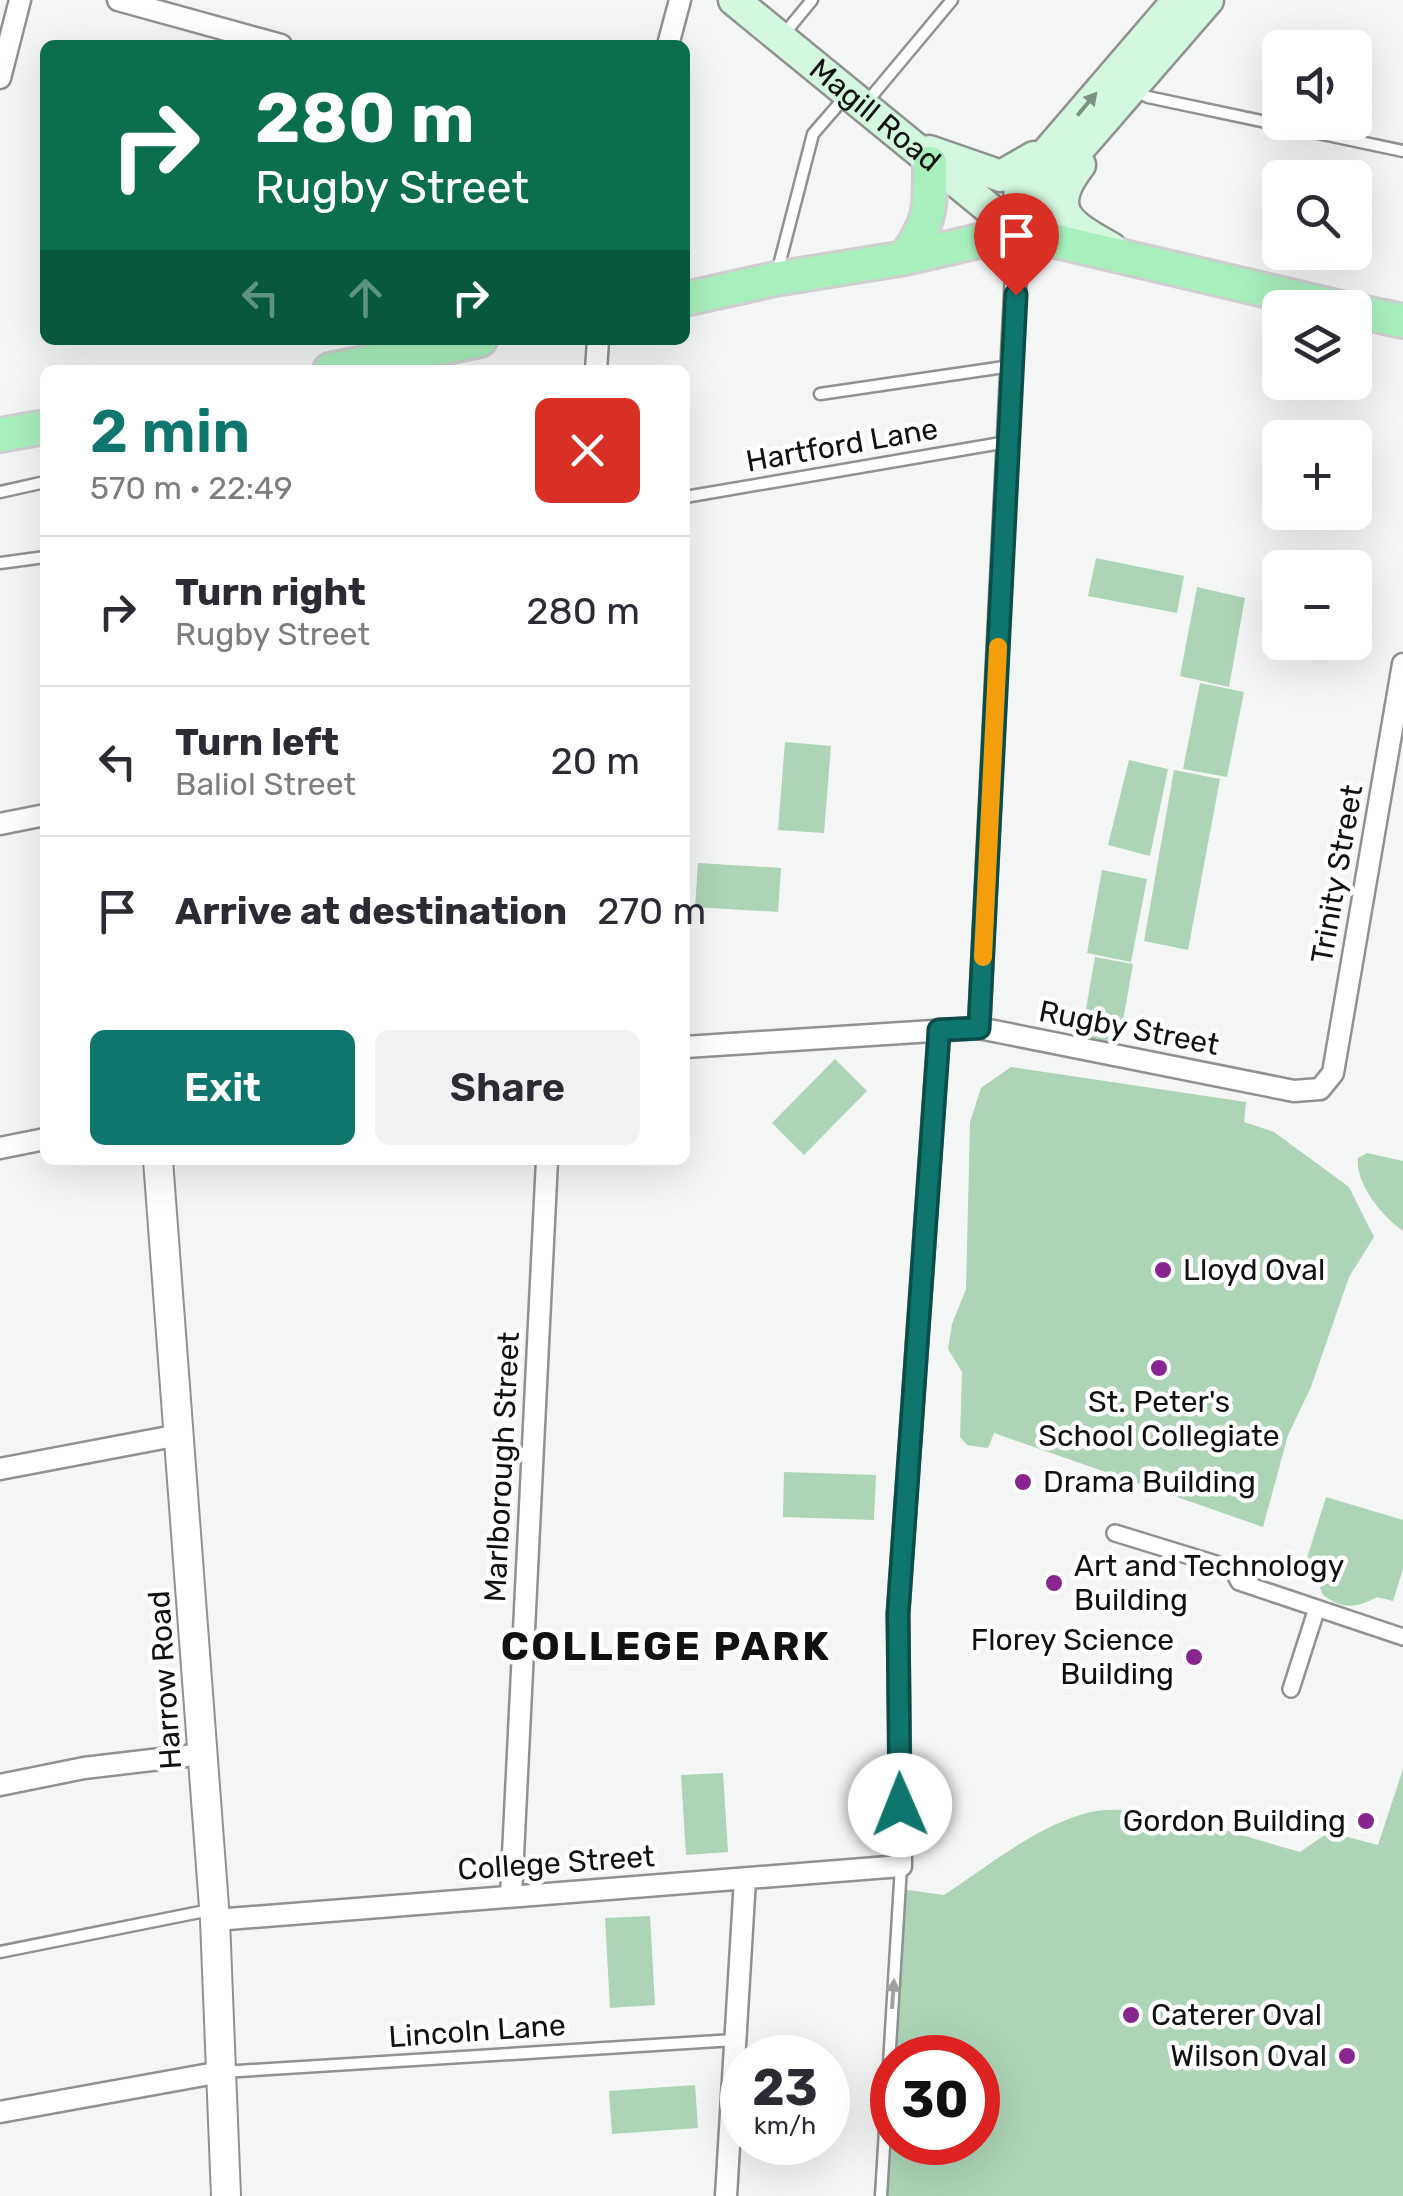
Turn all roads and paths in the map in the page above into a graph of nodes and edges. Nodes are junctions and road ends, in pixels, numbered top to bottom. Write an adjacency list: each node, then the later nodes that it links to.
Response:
1 (20, 0): 12 (street)
2 (118, 0): 10 (street)
3 (680, 0): 11 (street)
4 (734, 0): 9 (main road, Magill Road)
5 (812, 0): 9 (lane)
6 (952, 0): 14 (lane)
7 (1178, 0): 16 (main road, one-way to 7)
8 (1208, 0): 13 (main road)
9 (780, 38): 14 (main road, Magill Road)
10 (263, 40)
11 (669, 40)
12 (0, 78)
13 (1127, 94): 17 (lane); 19 (main road); 21 (main road)
14 (855, 101): 15 (main road, Magill Road); 22 (lane)
15 (899, 138): 16 (main road); 18 (main road, Magill Road)
16 (1052, 146): 19 (main road)
17 (1403, 151)
18 (930, 163): 19 (main road, Magill Road); 20 (main road)
19 (1018, 232): 20 (main road); 21 (main road); 29 (street)
20 (906, 258): 22 (main road)
21 (1136, 261): 23 (main road)
22 (776, 279): 24 (main road)
23 (1263, 290)
24 (690, 298)
25 (1372, 314): 26 (main road)
26 (1403, 321)
27 (455, 345): 28 (main road)
28 (355, 365)
29 (1012, 366): 30 (lane); 33 (street)
30 (820, 394)
31 (40, 428): 32 (main road)
32 (0, 436)
33 (1008, 442): 36 (lane, Hartford Lane); 42 (street)
34 (40, 483): 35 (lane)
35 (0, 492)
36 (690, 496)
37 (40, 559): 38 (lane)
38 (0, 563)
39 (1403, 664): 45 (street, Trinity Street)
40 (40, 816): 41 (street)
41 (0, 824)
42 (979, 1028): 43 (street, Rugby Street); 45 (street, Rugby Street)
43 (939, 1030): 44 (street, Rugby Street); 58 (street)
44 (690, 1046)
45 (1320, 1089)
46 (40, 1140): 47 (street)
47 (0, 1148)
48 (158, 1165): 50 (street, Harrow Road)
49 (547, 1165): 60 (street, Marlborough Street)
50 (179, 1435): 51 (street); 56 (street, Harrow Road)
51 (0, 1469)
52 (1115, 1533): 53 (street)
53 (1317, 1608): 54 (street); 55 (street)
54 (1403, 1637)
55 (1291, 1688)
56 (203, 1754): 57 (street); 61 (street, Harrow Road)
57 (0, 1785)
58 (901, 1866): 59 (street, College Street); 71 (lane, one-way to 58)
59 (745, 1880): 60 (street, College Street); 63 (street)
60 (511, 1896): 61 (street, College Street)
61 (214, 1915): 62 (lane); 65 (street, Harrow Road)
62 (0, 1952)
63 (736, 2035)
64 (720, 2041): 65 (lane, Lincoln Lane)
65 (221, 2072): 66 (street); 69 (street, Harrow Road)
66 (0, 2112)
67 (728, 2165): 68 (street)
68 (726, 2195): 70 (street)
69 (226, 2196)
70 (710, 2196)
71 (881, 2196)

